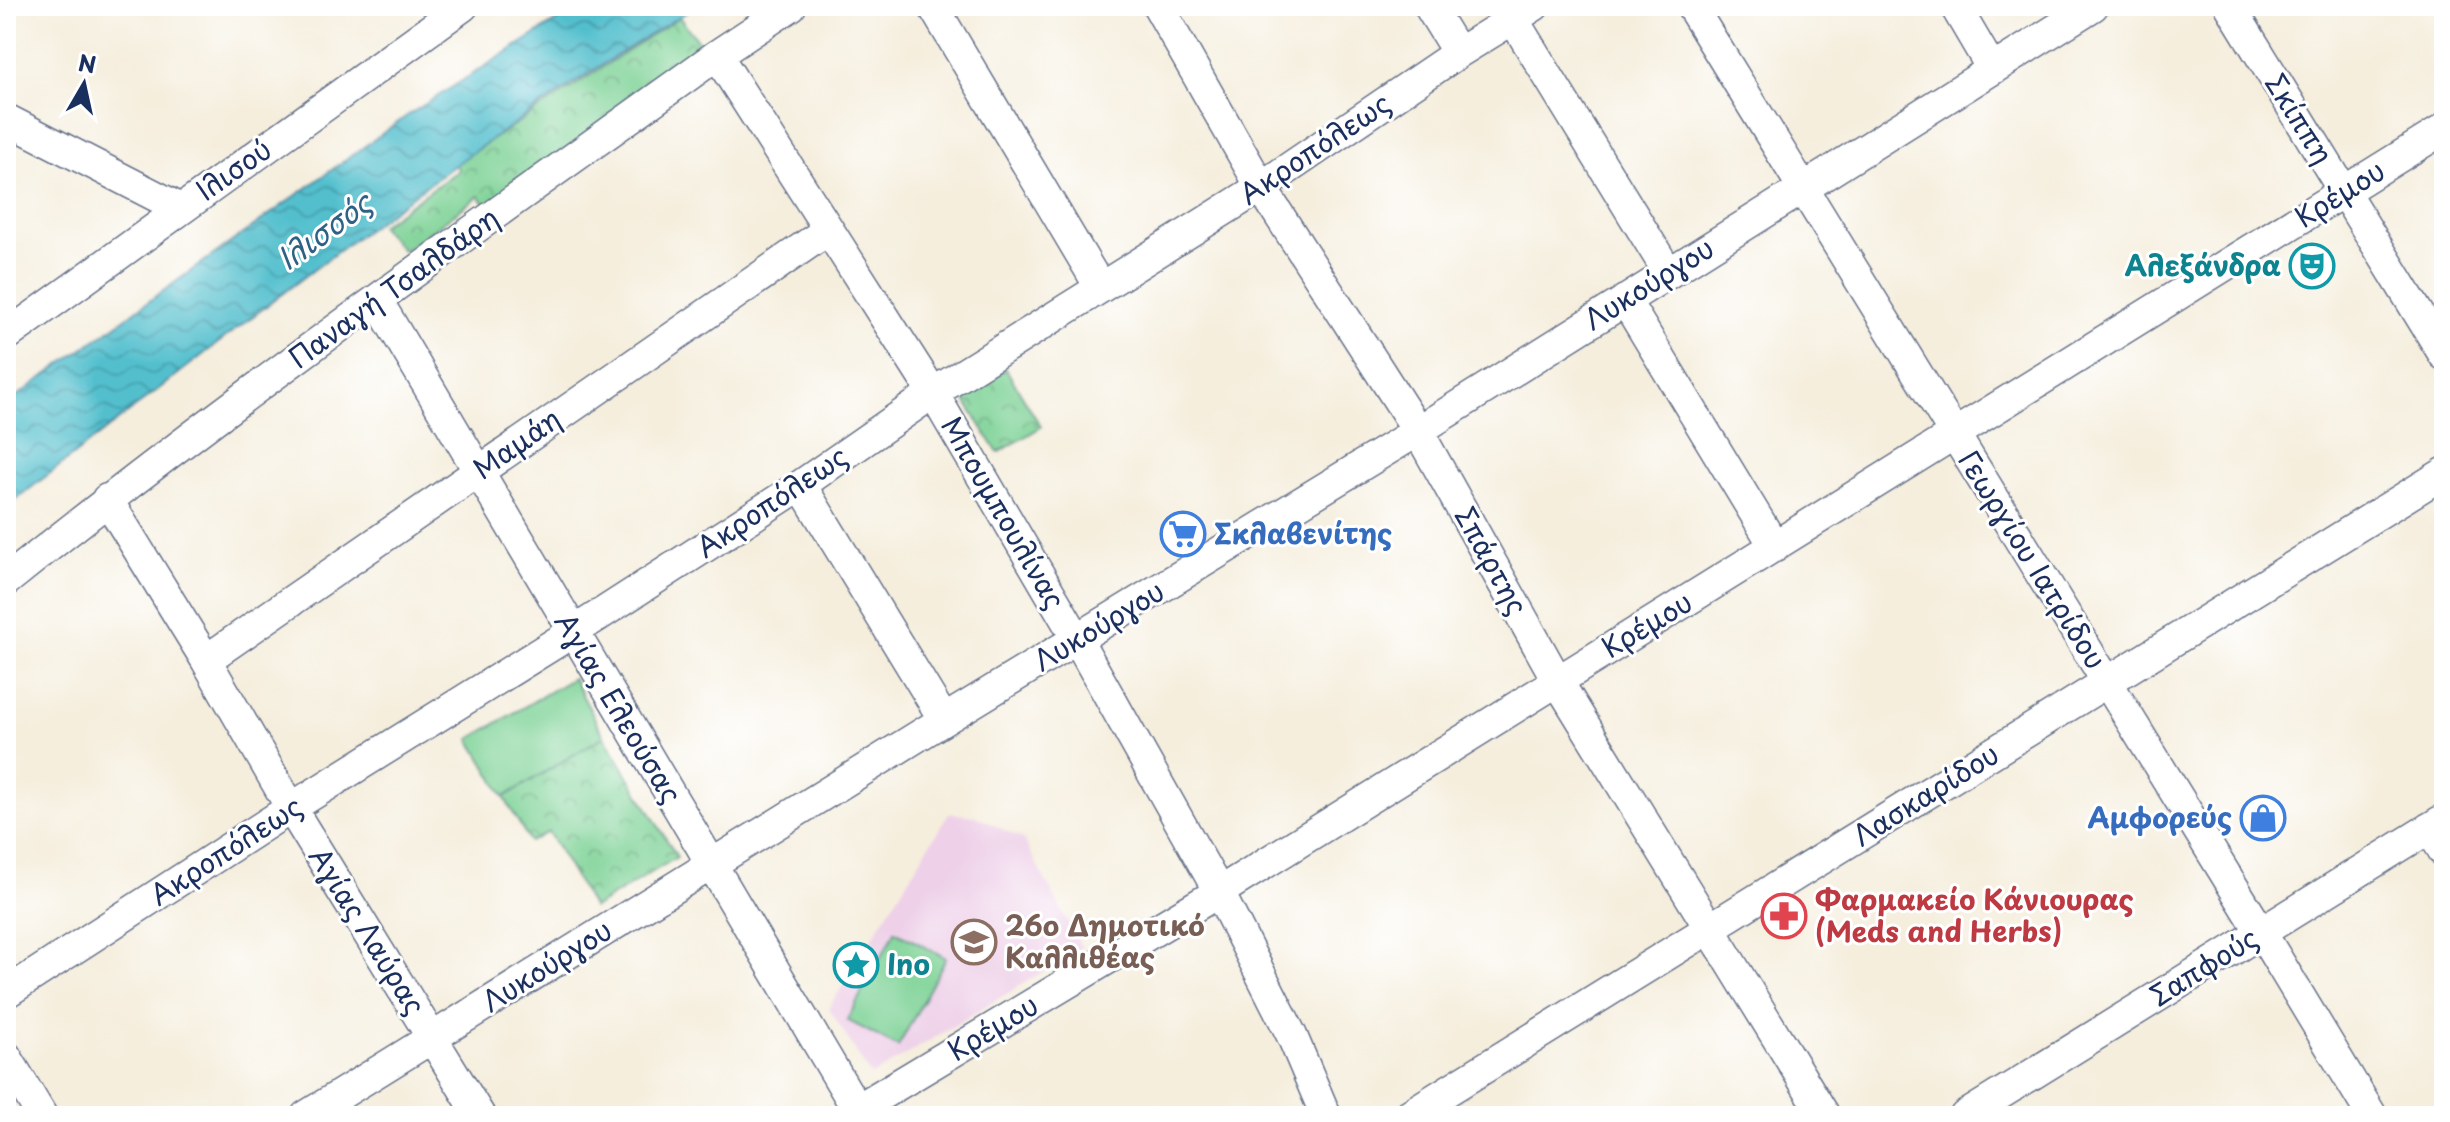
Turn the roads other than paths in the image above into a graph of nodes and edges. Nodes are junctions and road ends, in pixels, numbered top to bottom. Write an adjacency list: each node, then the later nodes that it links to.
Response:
1 (463, 6): 19 (street, Ιλισού)
2 (791, 6): 12 (street, Παναγή Τσαλδάρη)
3 (933, 6): 22 (street)
4 (1158, 6): 16 (street, Σπάρτης)
5 (1429, 6): 11 (street)
6 (1691, 6): 17 (street, Γεωργίου Ιατρίδου)
7 (1955, 6): 13 (street)
8 (2093, 6): 13 (street, Λυκούργου)
9 (2230, 6): 18 (street, Σκίππη)
10 (1524, 13): 11 (street, Ακροπόλεως); 21 (street)
11 (1458, 53): 16 (street, Ακροπόλεως)
12 (717, 55): 20 (street, Μπουμπουλίνας); 23 (street, Παναγή Τσαλδάρη)
13 (1992, 69): 17 (street, Λυκούργου)
14 (6, 119): 19 (street)
15 (2444, 129): 18 (street, Κρέμου)
16 (1261, 187): 22 (street, Ακροπόλεως); 28 (street, Σπάρτης)
17 (1802, 187): 21 (street, Λυκούργου); 29 (street, Γεωργίου Ιατρίδου)
18 (2344, 192): 26 (street, Σκίππη); 29 (street, Κρέμου)
19 (179, 208): 25 (street, Ιλισού)
20 (828, 230): 27 (street, Μπουμπουλίνας); 30 (street, Μαμάη)
21 (1668, 272): 24 (street, Λυκούργου)
22 (1100, 287): 27 (street, Ακροπόλεως)
23 (377, 300): 30 (street, Αγίας Ελεούσας); 33 (street, Παναγή Τσαλδάρη)
24 (1625, 300): 28 (street, Λυκούργου); 34 (street)
25 (6, 336)
26 (2444, 355)
27 (933, 393): 32 (street, Ακροπόλεως); 37 (street, Μπουμπουλίνας)
28 (1418, 431): 37 (street, Λυκούργου); 39 (street, Σπάρτης)
29 (1954, 435): 34 (street, Κρέμου); 40 (street, Γεωργίου Ιατρίδου)
30 (477, 471): 36 (street, Αγίας Ελεούσας); 38 (street, Μαμάη)
31 (2444, 473): 40 (street, Λασκαρίδου)
32 (801, 485): 36 (street, Ακροπόλεως); 41 (street)
33 (107, 499): 35 (street, Παναγή Τσαλδάρη); 38 (street, Αγίας Λαύρας)
34 (1775, 547): 39 (street, Κρέμου)
35 (6, 581)
36 (573, 632): 42 (street, Ακροπόλεως); 44 (street, Αγίας Ελεούσας)
37 (1077, 639): 41 (street, Λυκούργου); 45 (street, Μπουμπουλίνας)
38 (206, 660): 42 (street, Αγίας Λαύρας)
39 (1557, 680): 45 (street, Κρέμου); 46 (street, Σπάρτης)
40 (2108, 682): 46 (street, Λασκαρίδου); 47 (street, Γεωργίου Ιατρίδου)
41 (944, 720): 44 (street, Λυκούργου)
42 (291, 808): 48 (street, Ακροπόλεως); 49 (street, Αγίας Λαύρας)
43 (2439, 833): 47 (street, Σαπφούς)
44 (712, 865): 49 (street, Λυκούργου); 51 (street, Αγίας Ελεούσας)
45 (1219, 892): 51 (street, Κρέμου); 55 (street, Μπουμπουλίνας)
46 (1710, 929): 56 (street, Λασκαρίδου); 57 (street, Σπάρτης)
47 (2261, 932): 58 (street, Σαπφούς); 59 (street, Γεωργίου Ιατρίδου)
48 (6, 993)
49 (433, 1037): 53 (street, Λυκούργου); 54 (street, Αγίας Λαύρας)
50 (6, 1056): 52 (street)
51 (855, 1114)
52 (42, 1116)
53 (306, 1116)
54 (480, 1116)
55 (1326, 1116)
56 (1407, 1116)
57 (1825, 1116)
58 (1965, 1116)
59 (2372, 1116)

